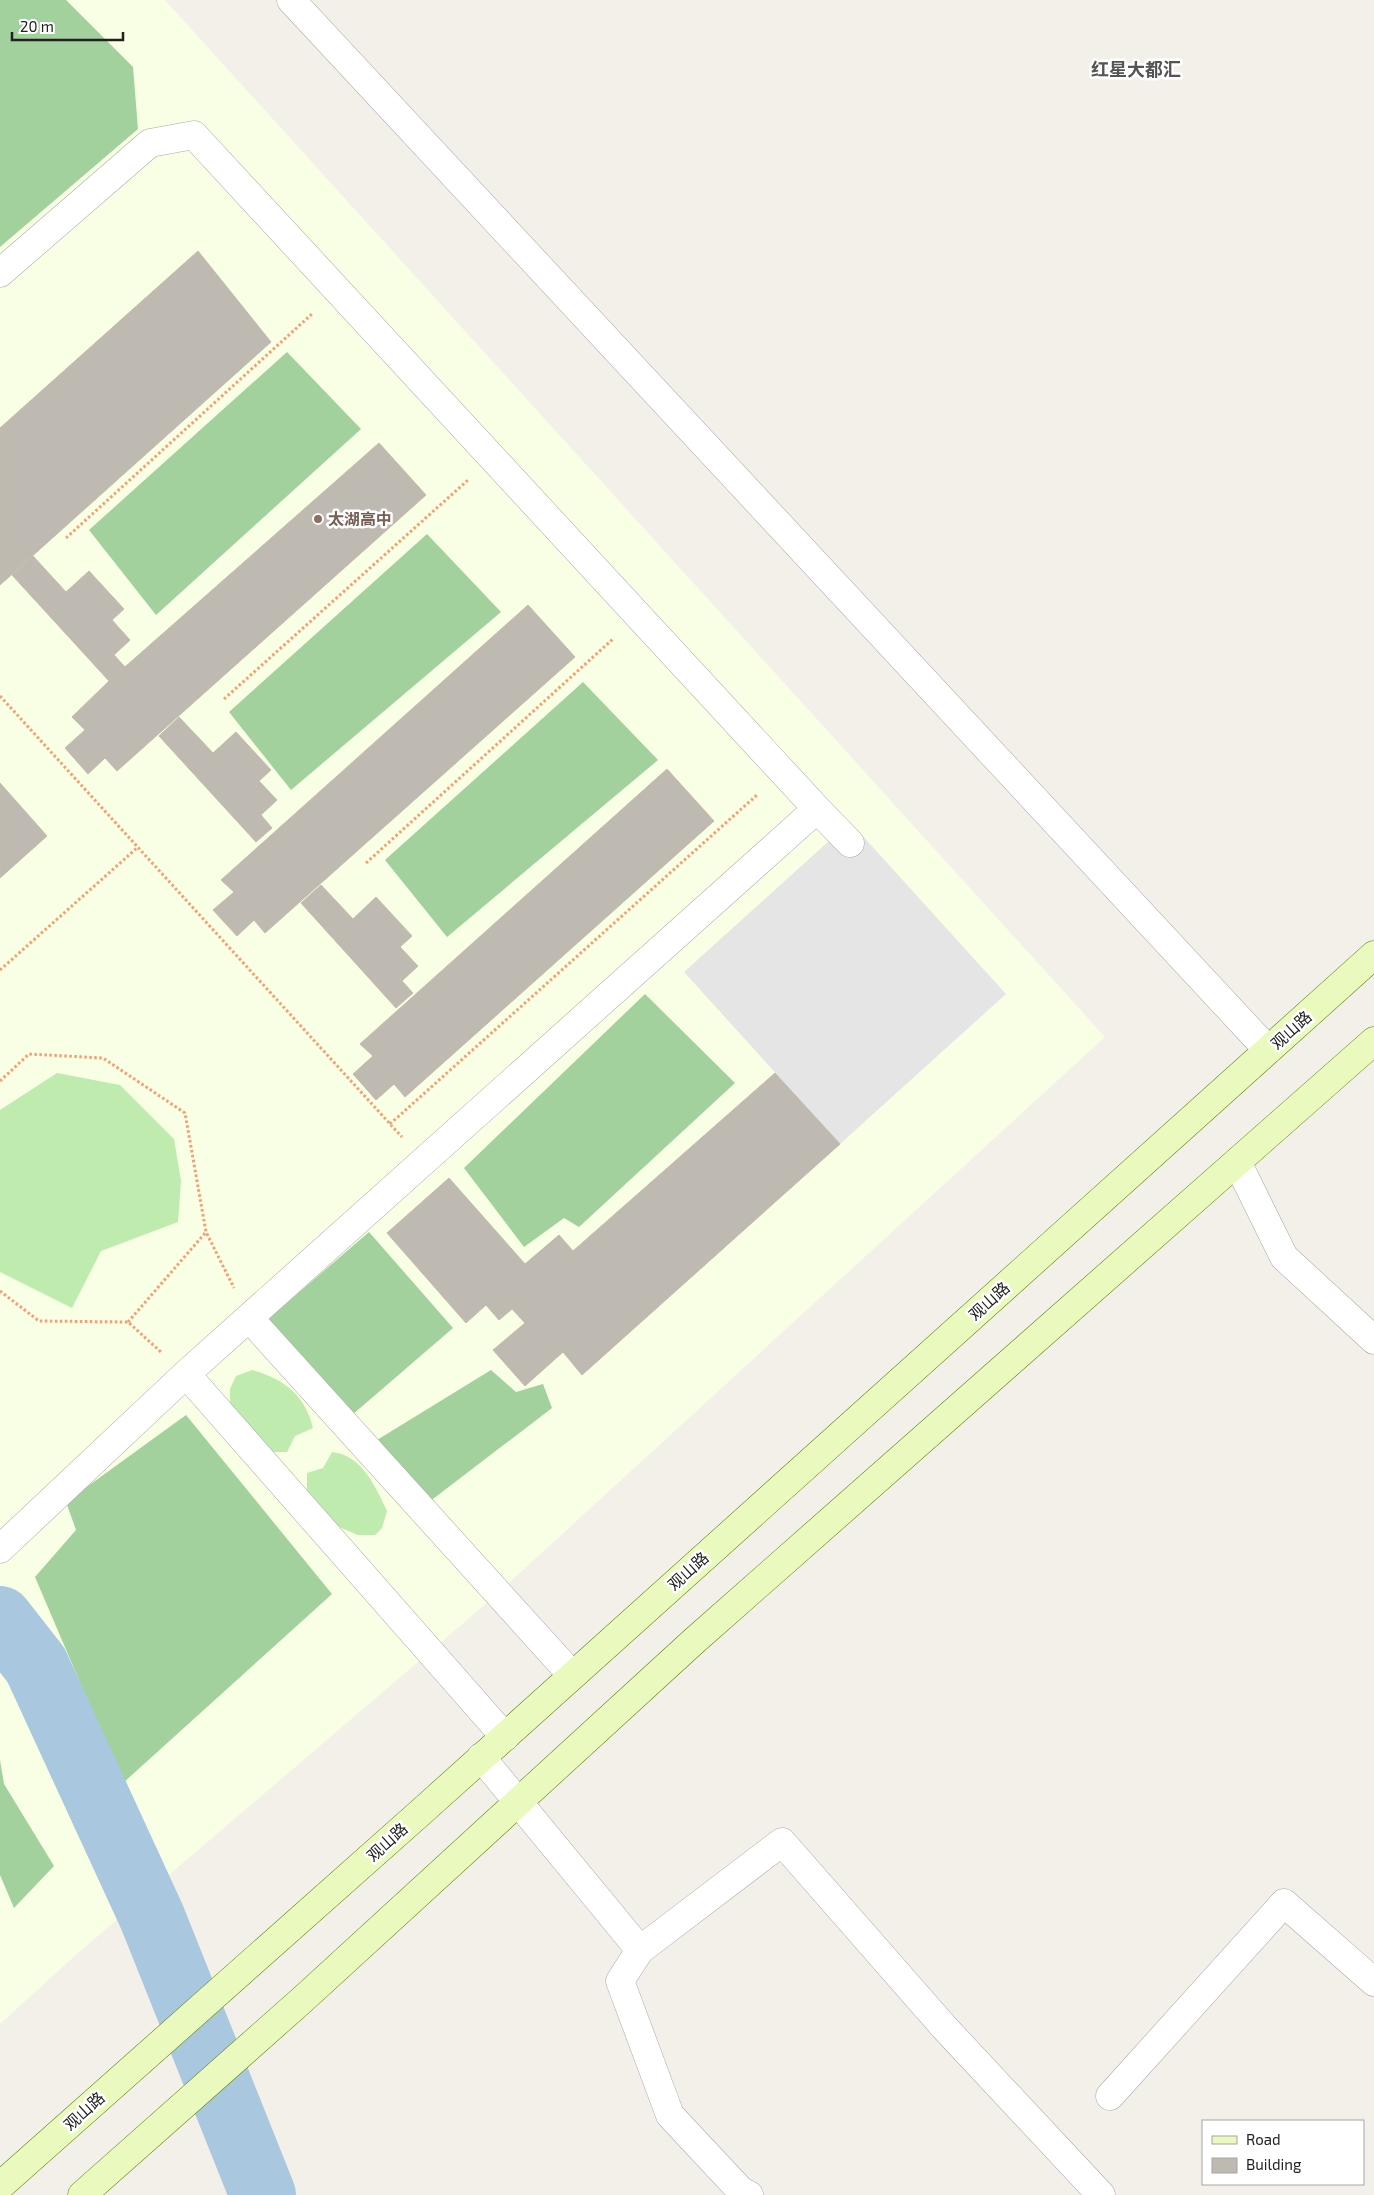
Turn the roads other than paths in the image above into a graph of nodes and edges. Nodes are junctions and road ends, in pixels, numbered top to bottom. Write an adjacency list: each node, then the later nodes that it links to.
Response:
1 (291, 0): 7 (street)
2 (0, 273): 3 (street)
3 (818, 809): 4 (street); 9 (street)
4 (850, 844)
5 (1374, 956): 7 (main road, 观山路)
6 (1374, 1041): 8 (main road)
7 (1268, 1050): 13 (main road, 观山路)
8 (1237, 1162): 10 (street); 16 (main road)
9 (249, 1318): 11 (street); 13 (street)
10 (1374, 1340)
11 (186, 1374): 12 (street); 14 (street)
12 (9, 1541)
13 (572, 1675): 14 (main road, 观山路)
14 (505, 1737): 15 (main road, 观山路)
15 (481, 1757): 16 (street); 20 (main road, 观山路)
16 (518, 1802): 17 (street); 21 (main road)
17 (640, 1950): 22 (street); 23 (street)
18 (1374, 1982): 19 (street)
19 (1110, 2096)
20 (0, 2186)
21 (82, 2195)
22 (749, 2195)
23 (1101, 2195)

